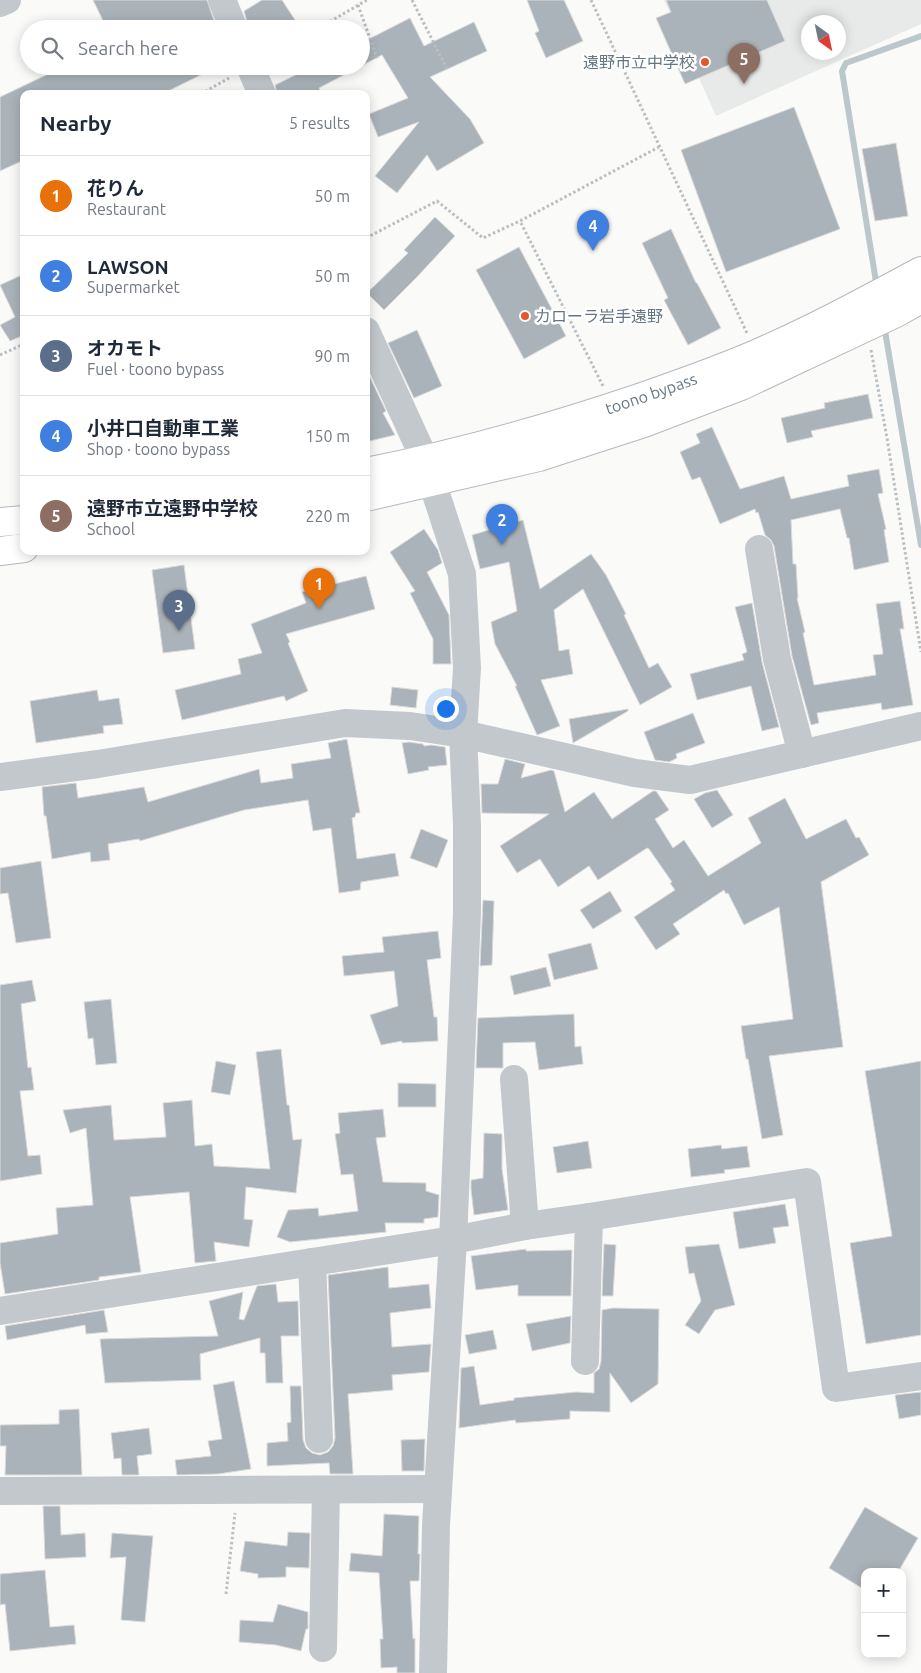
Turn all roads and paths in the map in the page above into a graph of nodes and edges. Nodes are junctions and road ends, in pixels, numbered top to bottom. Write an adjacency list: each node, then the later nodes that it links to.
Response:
1 (7, 0): 6 (street)
2 (222, 0): 8 (street)
3 (367, 0): 7 (path)
4 (412, 0): 13 (path)
5 (591, 0): 18 (path)
6 (0, 3)
7 (358, 5): 9 (path); 10 (path)
8 (230, 20)
9 (332, 20)
10 (363, 20)
11 (370, 38): 12 (path)
12 (377, 58)
13 (448, 71)
14 (234, 75): 16 (path)
15 (254, 75): 17 (street)
16 (208, 90)
17 (260, 90)
18 (659, 147): 19 (path); 26 (path)
19 (520, 221): 20 (path); 28 (path)
20 (370, 236)
21 (921, 271): 26 (highway, toono bypass)
22 (921, 299): 23 (highway, toono bypass)
23 (867, 328): 30 (highway, toono bypass); 37 (path)
24 (370, 340): 30 (street)
25 (20, 346): 27 (path)
26 (757, 354): 28 (highway, toono bypass)
27 (0, 355)
28 (613, 407): 30 (highway, toono bypass)
29 (370, 472): 30 (highway, toono bypass)
30 (428, 472): 31 (highway, toono bypass); 39 (street)
31 (370, 495)
32 (20, 520): 33 (highway)
33 (0, 522)
34 (20, 548): 36 (highway)
35 (759, 549): 40 (street)
36 (0, 551)
37 (921, 652)
38 (921, 726): 40 (street)
39 (462, 734): 40 (street); 41 (street); 45 (street)
40 (802, 754)
41 (0, 777)
42 (514, 1078): 44 (street)
43 (589, 1217): 44 (street); 48 (street); 49 (street)
44 (525, 1226): 45 (street)
45 (453, 1240): 46 (street); 51 (street)
46 (312, 1262): 47 (street); 50 (street)
47 (0, 1311)
48 (585, 1361)
49 (921, 1376)
50 (319, 1439)
51 (438, 1489): 53 (street); 57 (street)
52 (238, 1490): 53 (street); 54 (street); 55 (path)
53 (326, 1490): 56 (street)
54 (0, 1491)
55 (226, 1594)
56 (323, 1648)
57 (433, 1673)

